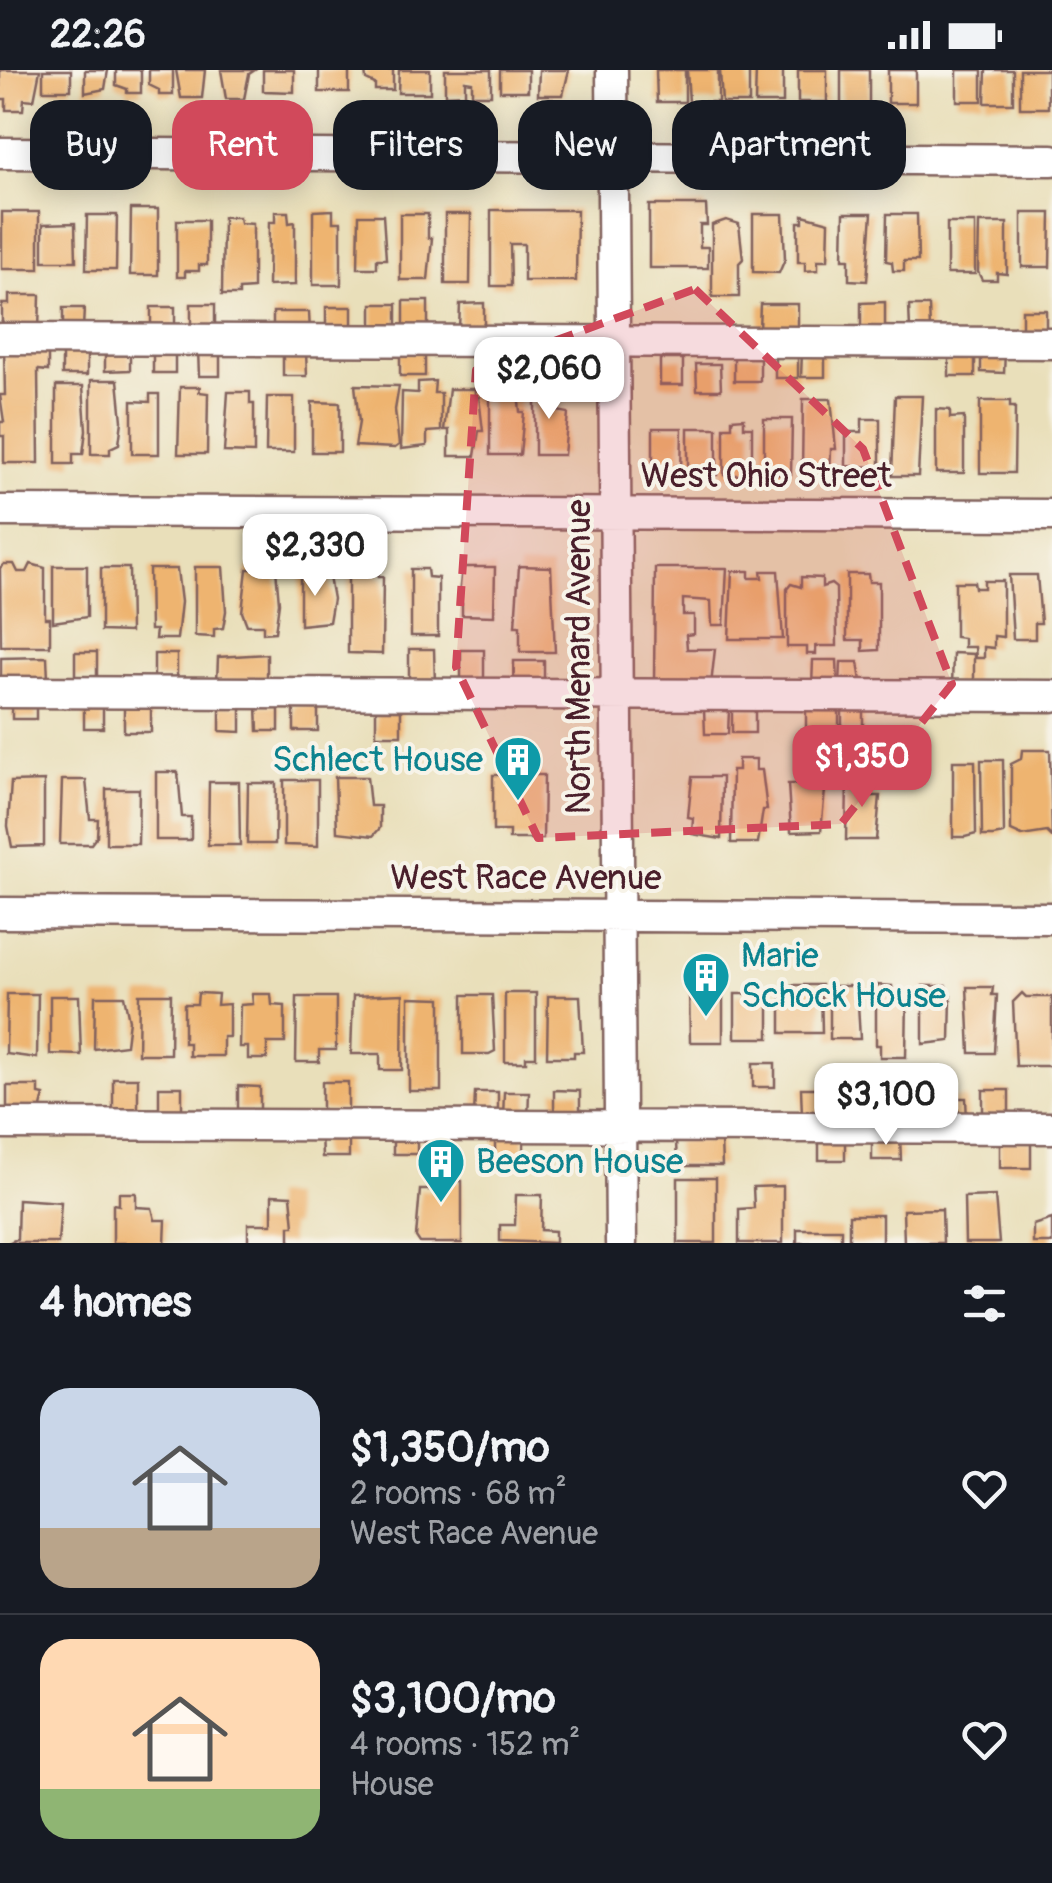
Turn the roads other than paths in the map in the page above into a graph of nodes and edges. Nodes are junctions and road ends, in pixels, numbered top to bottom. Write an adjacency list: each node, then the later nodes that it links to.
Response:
1 (612, 70): 2 (street, North Menard Avenue)
2 (612, 100)
3 (0, 153): 4 (street)
4 (518, 158)
5 (652, 159): 6 (street)
6 (1052, 160)
7 (612, 190): 9 (street, North Menard Avenue)
8 (0, 339): 9 (street)
9 (614, 343): 10 (street); 12 (street, North Menard Avenue)
10 (1052, 343)
11 (0, 510): 12 (street, West Ohio Street)
12 (615, 513): 13 (street, West Ohio Street); 15 (street, North Menard Avenue)
13 (1052, 515)
14 (0, 692): 15 (street)
15 (616, 694): 16 (street); 18 (street, North Menard Avenue)
16 (1052, 696)
17 (0, 913): 18 (street, West Race Avenue)
18 (618, 916): 19 (street, West Race Avenue); 21 (street, North Menard Avenue)
19 (1052, 918)
20 (0, 1124): 21 (street)
21 (620, 1126): 22 (street); 23 (street, North Menard Avenue)
22 (1052, 1128)
23 (621, 1243)

